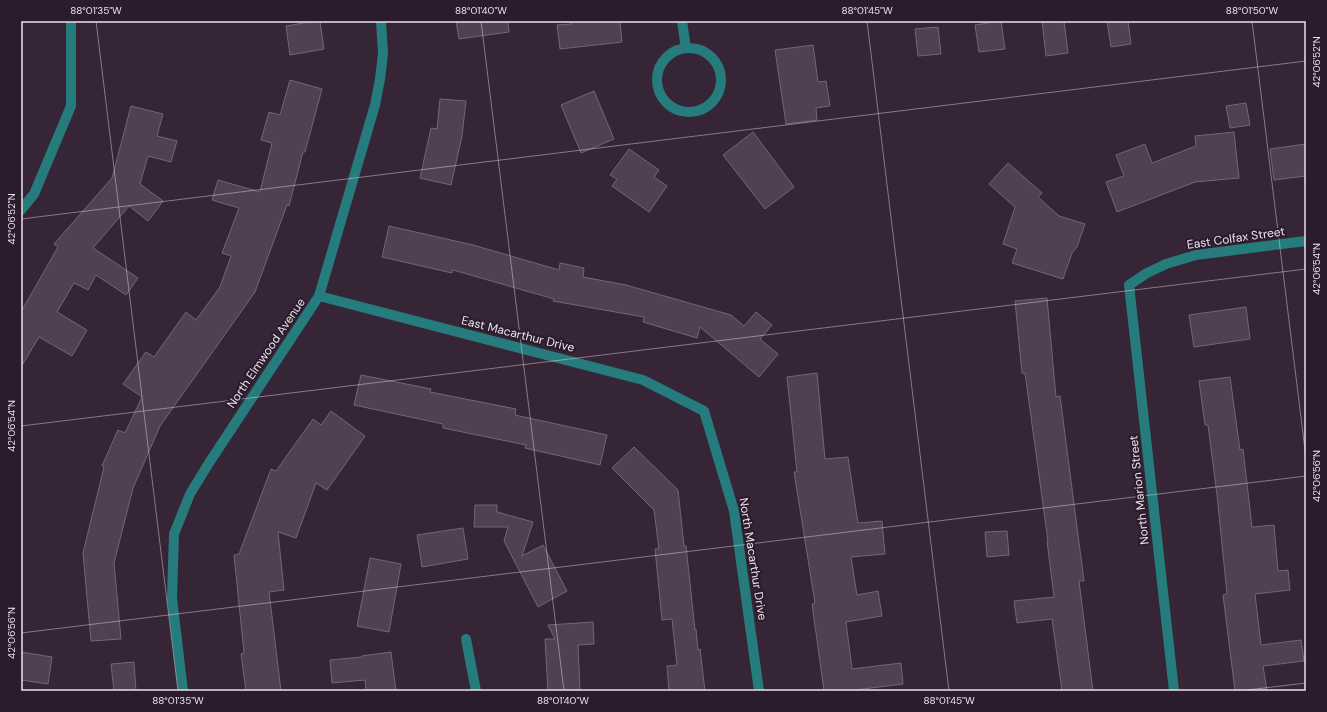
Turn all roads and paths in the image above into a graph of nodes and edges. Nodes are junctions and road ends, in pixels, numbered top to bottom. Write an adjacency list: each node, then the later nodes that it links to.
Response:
1 (71, 21): 5 (street)
2 (381, 21): 8 (street, North Elmwood Avenue)
3 (682, 21): 4 (street)
4 (686, 48): 4 (street)
5 (21, 210)
6 (1306, 241): 7 (street, East Colfax Street)
7 (1129, 285): 14 (street, North Marion Street)
8 (319, 296): 9 (street, East Macarthur Drive); 11 (street, North Elmwood Avenue)
9 (704, 411): 13 (street, North Macarthur Drive)
10 (466, 639): 12 (street)
11 (183, 691)
12 (476, 691)
13 (759, 691)
14 (1174, 691)

